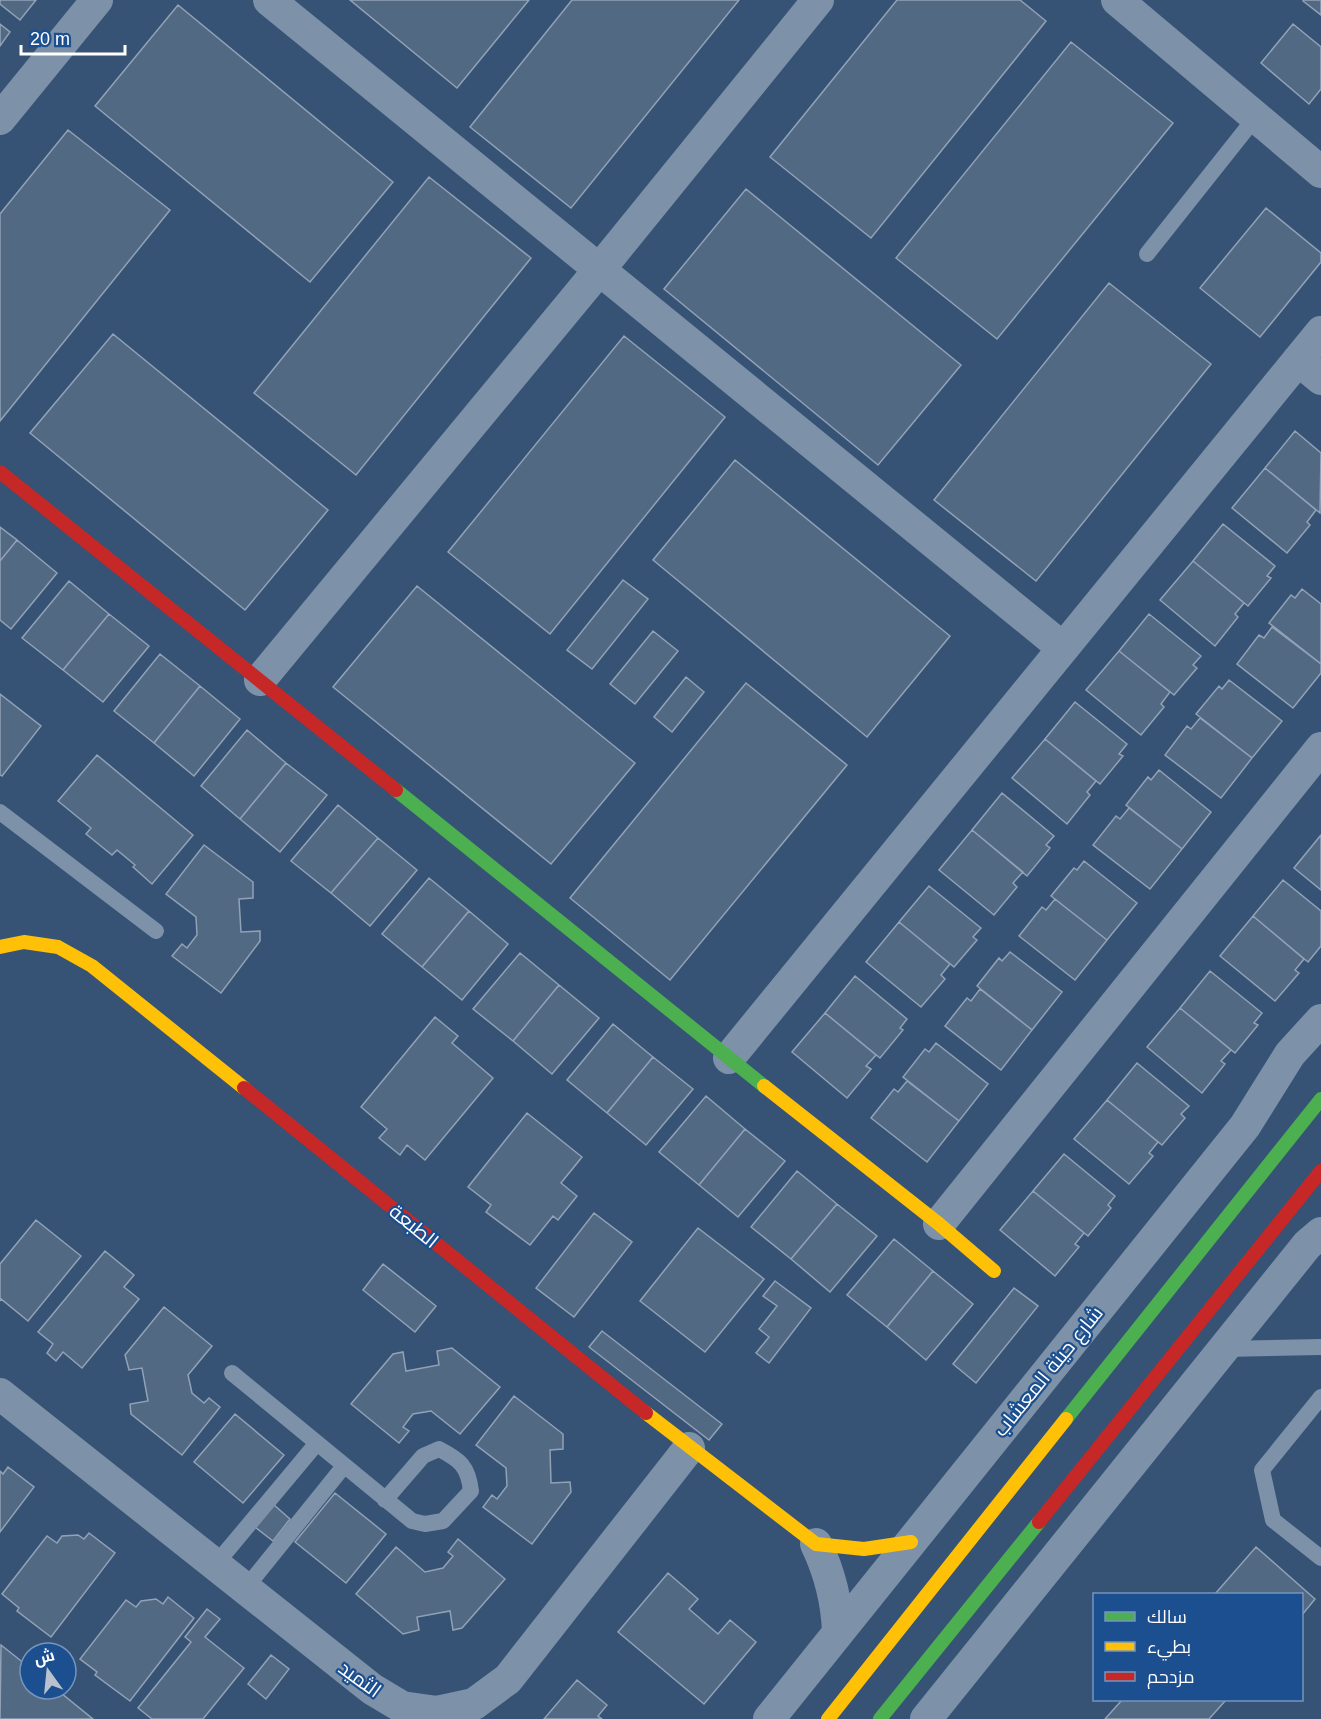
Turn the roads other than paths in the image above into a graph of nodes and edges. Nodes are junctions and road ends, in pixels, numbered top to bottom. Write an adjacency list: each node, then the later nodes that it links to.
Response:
1 (97, 0): 6 (street)
2 (269, 0): 9 (street)
3 (818, 0): 9 (street)
4 (1117, 0): 5 (street)
5 (1255, 118): 7 (street); 8 (lane)
6 (0, 119)
7 (1321, 172)
8 (1147, 254)
9 (599, 270): 13 (street); 14 (street)
10 (1321, 332): 11 (street)
11 (1310, 370): 13 (street)
12 (0, 472): 14 (street)
13 (1063, 648): 20 (street)
14 (260, 680): 20 (street)
15 (1321, 748): 23 (street)
16 (0, 812): 17 (lane)
17 (156, 931)
18 (0, 947): 32 (street, الطبعة)
19 (1321, 1020): 35 (street, شارع حينة المعشاب)
20 (729, 1059): 23 (street)
21 (1321, 1099): 42 (street)
22 (1321, 1171): 43 (street)
23 (939, 1224): 25 (street)
24 (1321, 1233): 27 (street)
25 (994, 1271)
26 (1321, 1347): 27 (lane)
27 (1224, 1349): 44 (street)
28 (232, 1373): 31 (lane)
29 (0, 1394): 38 (street, الثميد)
30 (1321, 1397): 37 (lane)
31 (317, 1443): 33 (lane); 38 (lane)
32 (689, 1448): 36 (street, الطبعة); 39 (street, الثميد)
33 (344, 1466): 34 (lane); 39 (lane)
34 (385, 1500): 34 (lane)
35 (911, 1542): 36 (street, الطبعة); 40 (street, شارع حينة المعشاب)
36 (816, 1544): 40 (street, الطبعة)
37 (1321, 1558)
38 (215, 1565): 39 (street, الثميد)
39 (245, 1589)
40 (838, 1633): 41 (street, شارع حينة المعشاب)
41 (769, 1719)
42 (828, 1719)
43 (880, 1719)
44 (926, 1719)

